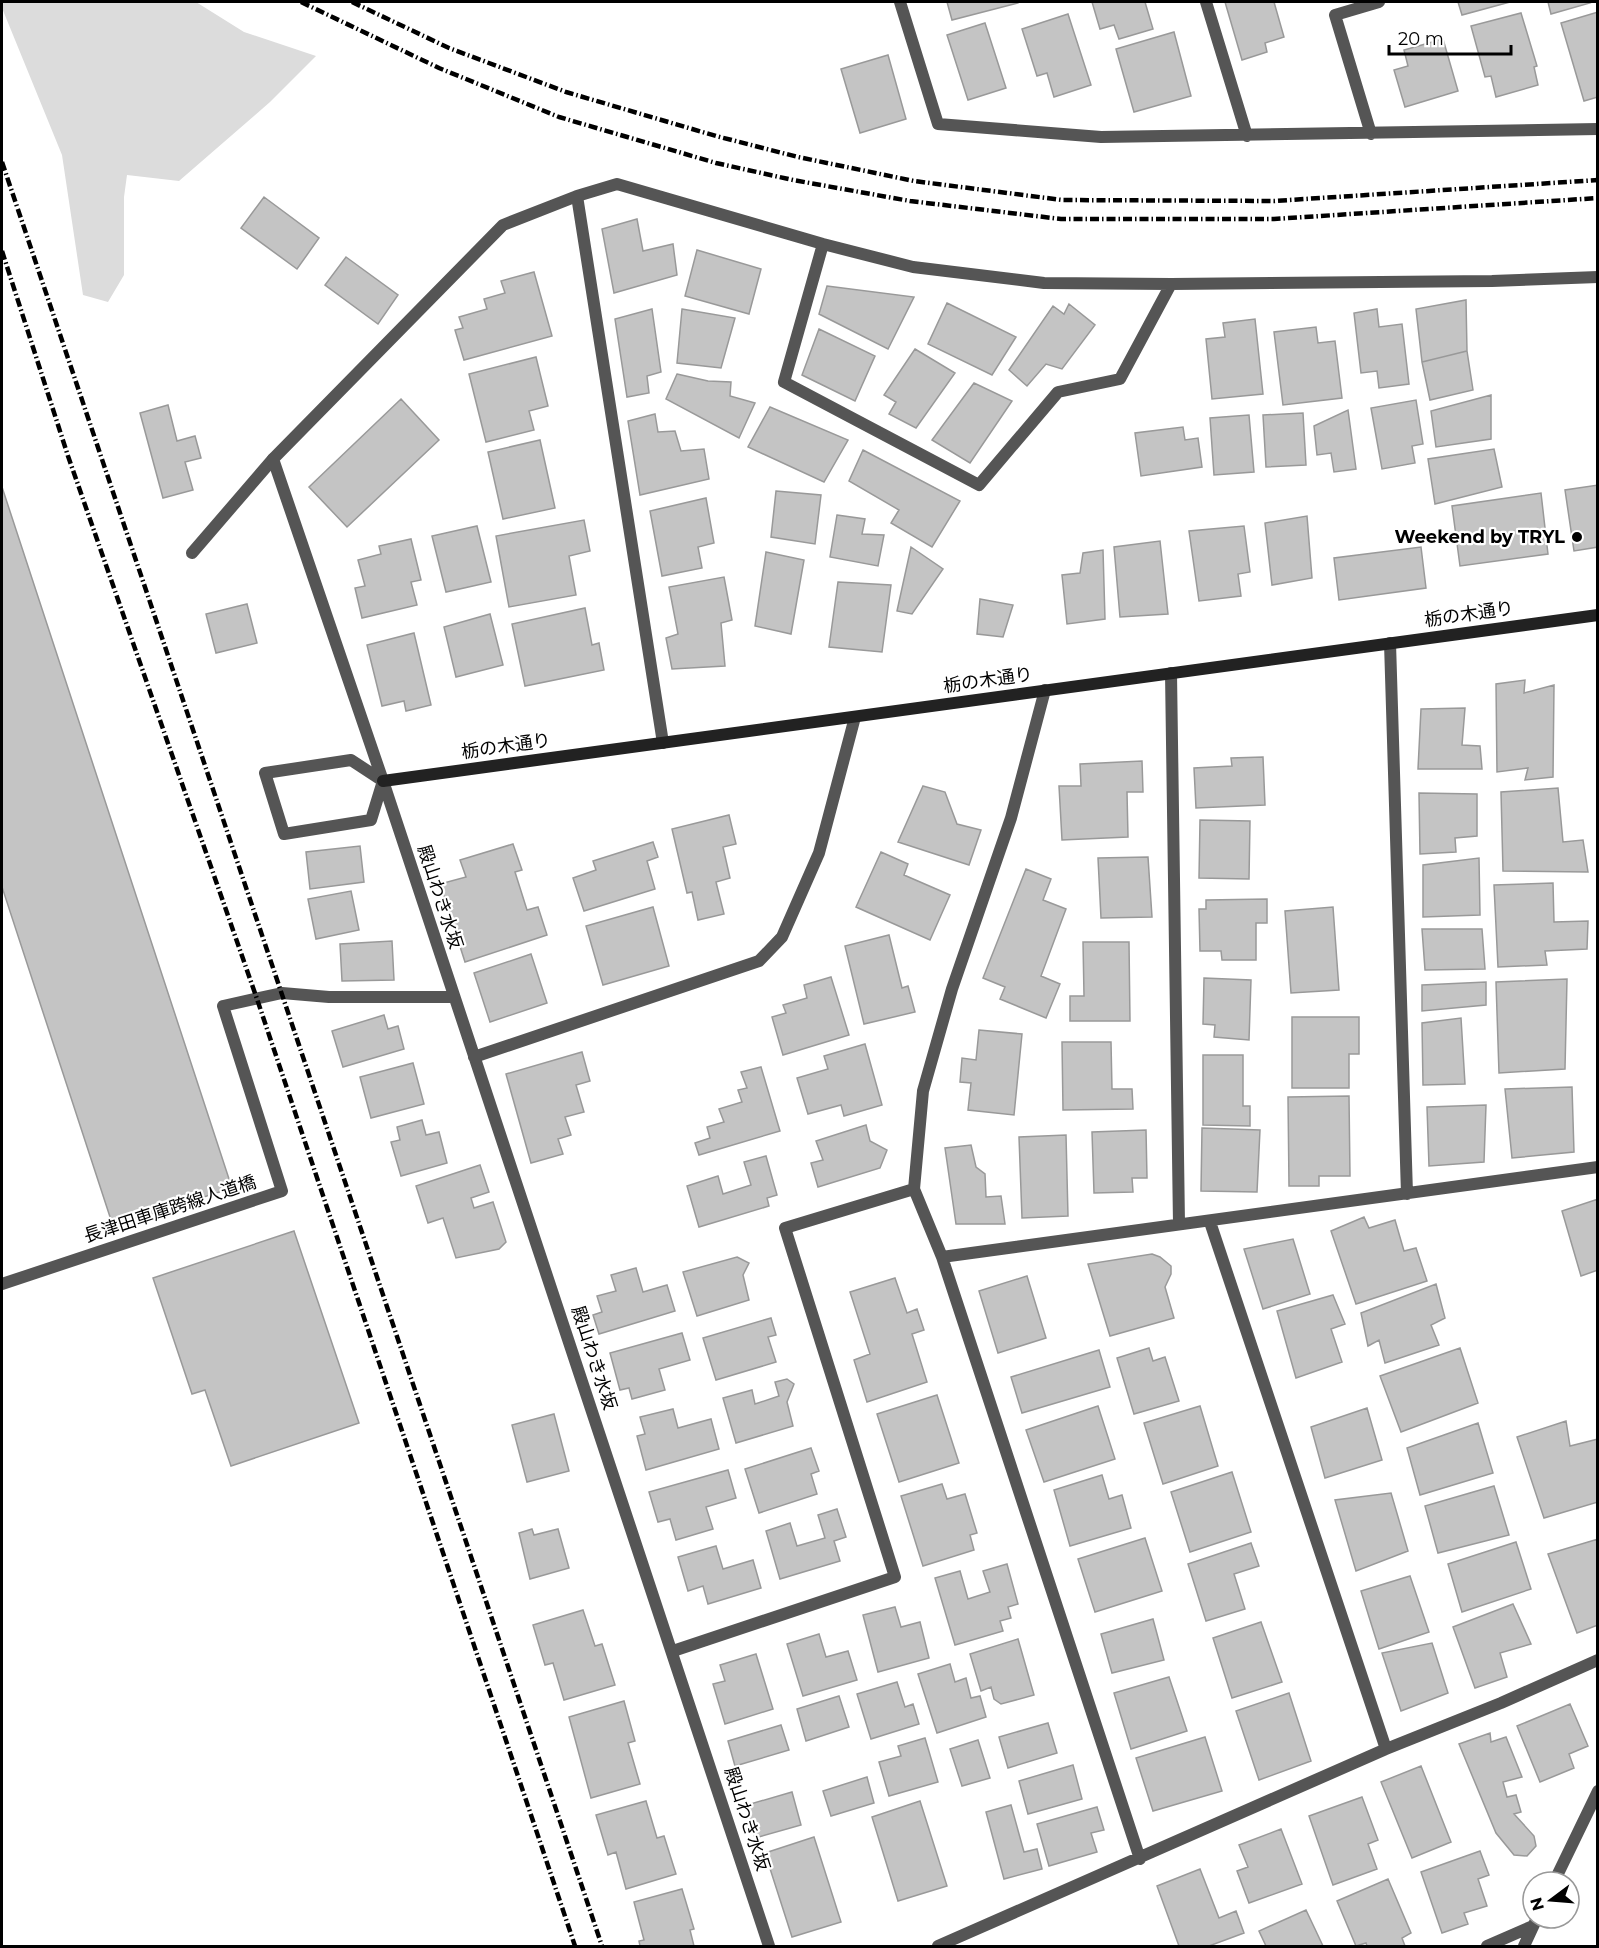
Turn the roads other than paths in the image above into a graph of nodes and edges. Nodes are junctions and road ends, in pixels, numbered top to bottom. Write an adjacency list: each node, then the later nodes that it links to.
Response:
1 (900, 2): 6 (street)
2 (1206, 2): 6 (street)
3 (1378, 2): 5 (street)
4 (1598, 129): 5 (street)
5 (1371, 134): 6 (street)
6 (1247, 136)
7 (577, 196): 8 (street); 11 (street); 18 (street)
8 (823, 244): 10 (street); 10 (street)
9 (1598, 277): 10 (street)
10 (1172, 284)
11 (273, 459): 12 (street); 19 (street, 殿山わき水坂)
12 (192, 553)
13 (1598, 615): 14 (street, 栃の木通り)
14 (1390, 643): 15 (street, 栃の木通り); 24 (street)
15 (1171, 673): 16 (street, 栃の木通り); 26 (street)
16 (1045, 690): 17 (street, 栃の木通り); 23 (street)
17 (855, 717): 18 (street, 栃の木通り); 21 (street)
18 (663, 742): 19 (street, 栃の木通り)
19 (383, 781): 19 (street); 20 (street, 殿山わき水坂)
20 (454, 997): 21 (street, 殿山わき水坂); 28 (street, 長津田車庫跨線人道橋)
21 (474, 1057): 29 (street, 殿山わき水坂)
22 (1598, 1167): 24 (street)
23 (914, 1190): 27 (street); 29 (street)
24 (1407, 1194): 25 (street)
25 (1210, 1221): 26 (street); 31 (street)
26 (1179, 1224): 27 (street)
27 (942, 1257): 33 (street)
28 (2, 1284)
29 (673, 1652): 38 (street, 殿山わき水坂)
30 (1598, 1660): 31 (street)
31 (1386, 1749): 33 (street)
32 (1598, 1791): 34 (street)
33 (1140, 1859): 37 (street)
34 (1560, 1870)
35 (1521, 1929): 39 (street)
36 (1531, 1930): 40 (street)
37 (944, 1946)
38 (769, 1947)
39 (1487, 1947)
40 (1524, 1947)

